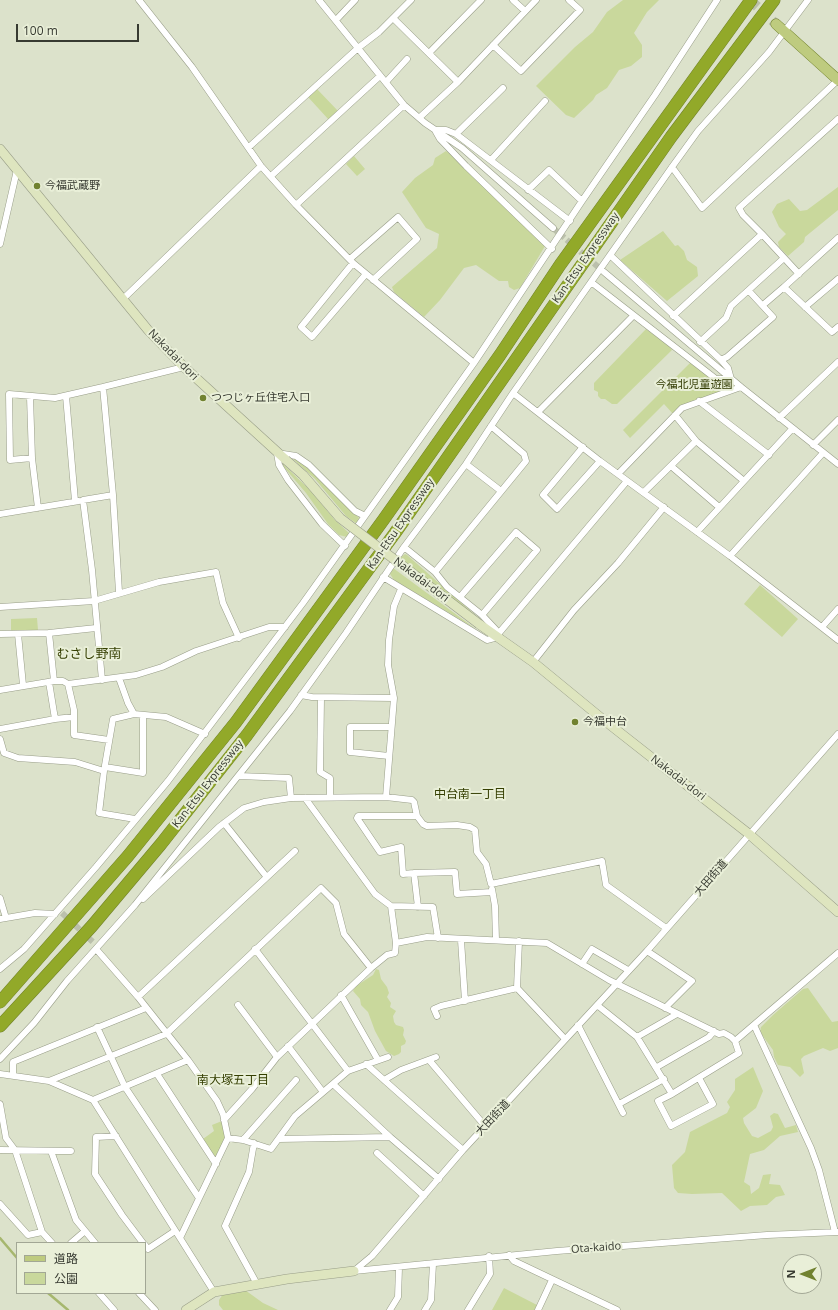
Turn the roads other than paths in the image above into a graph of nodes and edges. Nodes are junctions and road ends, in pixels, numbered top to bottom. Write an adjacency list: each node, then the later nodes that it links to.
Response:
1 (139, 0): 33 (street)
2 (319, 0): 15 (street)
3 (355, 0): 15 (street)
4 (411, 0): 14 (street)
5 (481, 0): 20 (street)
6 (513, 0): 13 (street)
7 (536, 0): 13 (street)
8 (569, 0): 18 (street)
9 (717, 0): 41 (street)
10 (751, 0): 192 (highway, Kan-Etsu Expressway)
11 (774, 0): 202 (highway, Kan-Etsu Expressway)
12 (808, 0): 17 (street)
13 (526, 11): 18 (street)
14 (393, 18): 19 (street); 20 (street)
15 (336, 20): 19 (street)
16 (776, 24): 17 (main road)
17 (784, 32): 23 (main road); 37 (street)
18 (493, 45): 25 (street)
19 (358, 48): 22 (street); 33 (street)
20 (429, 53): 25 (street)
21 (407, 59): 24 (street)
22 (380, 76): 24 (street); 39 (street)
23 (838, 80): 37 (street)
24 (386, 82): 28 (street)
25 (458, 82): 29 (street)
26 (503, 88): 32 (street)
27 (545, 101): 35 (street)
28 (404, 105): 29 (street); 42 (street)
29 (419, 118): 31 (street)
30 (838, 119): 45 (street)
31 (435, 130): 32 (street); 44 (street); 48 (street)
32 (456, 134): 35 (street)
33 (248, 147): 36 (street)
34 (0, 149): 38 (street, Nakadai-dori)
35 (491, 160): 40 (street)
36 (261, 166): 39 (street); 60 (street)
37 (672, 167): 49 (street)
38 (17, 170): 47 (street); 60 (street, Nakadai-dori)
39 (271, 176): 42 (street)
40 (528, 190): 41 (street); 43 (street)
41 (582, 201): 43 (street)
42 (296, 205): 51 (street)
43 (570, 221): 48 (street)
44 (553, 228)
45 (762, 234): 50 (street); 64 (street)
46 (838, 238): 54 (street)
47 (0, 244)
48 (552, 248): 69 (street)
49 (610, 255): 57 (street); 64 (street)
50 (784, 258): 54 (street); 59 (street)
51 (352, 261): 53 (street); 53 (street); 56 (street)
52 (604, 272): 71 (street)
53 (366, 274): 56 (street)
54 (799, 274): 58 (street)
55 (838, 279): 62 (street)
56 (373, 280): 69 (street)
57 (591, 282): 63 (street); 74 (street)
58 (784, 287): 61 (street); 62 (street)
59 (749, 291): 61 (street); 66 (street)
60 (124, 298): 70 (street, Nakadai-dori)
61 (763, 305): 67 (street)
62 (805, 307): 65 (street)
63 (633, 316): 71 (street); 78 (street)
64 (673, 316): 66 (street)
65 (838, 327)
66 (700, 342): 67 (street)
67 (721, 360): 71 (street)
68 (838, 362): 80 (street)
69 (474, 363): 107 (street)
70 (184, 367): 72 (street); 87 (street, Nakadai-dori)
71 (731, 379): 73 (street)
72 (104, 387): 75 (street); 100 (street)
73 (741, 387): 77 (street); 80 (street)
74 (513, 393): 78 (street); 82 (street)
75 (66, 396): 76 (street); 102 (street)
76 (30, 397): 90 (street); 90 (street)
77 (699, 401): 79 (street); 89 (street)
78 (538, 412): 86 (street)
79 (675, 415): 84 (street); 95 (street)
80 (779, 418): 83 (street)
81 (838, 420): 85 (street)
82 (491, 426): 92 (street); 98 (street)
83 (792, 429): 85 (street); 89 (street)
84 (696, 441): 94 (street); 97 (street)
85 (813, 445): 88 (street)
86 (583, 447): 91 (street); 91 (street)
87 (277, 453): 107 (street); 109 (street); 120 (street, Nakadai-dori, bridge)
88 (823, 453): 93 (street); 111 (street)
89 (769, 455): 97 (street)
90 (32, 458): 105 (street)
91 (600, 461): 95 (street)
92 (466, 464): 98 (street); 110 (street)
93 (838, 464)
94 (671, 466): 99 (street); 104 (street)
95 (618, 474): 96 (street)
96 (627, 481): 99 (street); 127 (street)
97 (744, 481): 104 (street)
98 (501, 492): 112 (street)
99 (644, 492): 103 (street)
100 (113, 495): 101 (street); 115 (street)
101 (83, 500): 102 (street); 117 (street)
102 (75, 501): 105 (street)
103 (664, 507): 108 (street); 130 (street)
104 (719, 507): 108 (street)
105 (38, 508): 106 (street)
106 (0, 514)
107 (365, 516): 109 (street)
108 (697, 532): 111 (street)
109 (345, 546): 121 (street)
110 (404, 547): 112 (street); 113 (street)
111 (730, 556): 122 (street)
112 (435, 572): 116 (street)
113 (383, 577): 114 (street); 137 (street)
114 (401, 589): 127 (street); 139 (street)
115 (119, 592): 117 (street); 128 (street)
116 (460, 597): 120 (street); 120 (street)
117 (94, 601): 118 (street); 123 (street)
118 (0, 607)
119 (838, 609): 122 (street)
120 (481, 620): 127 (street, Nakadai-dori)
121 (285, 627): 128 (street); 146 (street)
122 (822, 627): 129 (street)
123 (96, 628): 124 (street); 132 (street)
124 (49, 633): 126 (street); 133 (street)
125 (0, 634): 126 (street)
126 (18, 634): 135 (street)
127 (498, 635): 130 (street, Nakadai-dori)
128 (239, 638): 131 (street)
129 (838, 640)
130 (533, 662): 160 (street, Nakadai-dori)
131 (119, 678): 132 (street); 140 (street)
132 (102, 680): 134 (street)
133 (52, 682): 134 (street); 135 (street); 143 (street)
134 (68, 684): 142 (street)
135 (23, 686): 136 (street)
136 (0, 690)
137 (301, 695): 138 (street); 152 (street)
138 (321, 698): 139 (street); 153 (street)
139 (394, 698): 144 (street)
140 (134, 714): 141 (street); 149 (street)
141 (143, 716): 146 (street); 151 (street)
142 (74, 717): 143 (street); 149 (street)
143 (55, 719): 145 (street)
144 (392, 727): 150 (street); 150 (street)
145 (0, 729)
146 (205, 734): 158 (street)
147 (838, 734): 160 (street, 大田街道)
148 (0, 740): 151 (street)
149 (109, 740): 151 (street)
150 (389, 756): 154 (street)
151 (105, 769): 158 (street)
152 (239, 776): 155 (street); 167 (street)
153 (330, 797): 154 (street); 156 (street)
154 (386, 797): 157 (street)
155 (291, 798): 156 (street); 159 (street)
156 (305, 798): 168 (street)
157 (417, 816): 162 (street); 164 (street)
158 (135, 819): 170 (street)
159 (224, 823): 163 (street); 167 (street)
160 (749, 834): 171 (street, Nakadai-dori); 173 (street, 大田街道)
161 (295, 850): 163 (street)
162 (414, 874): 165 (street); 169 (street)
163 (266, 876): 190 (street)
164 (491, 884): 165 (street); 173 (street)
165 (492, 892): 176 (street)
166 (0, 898): 172 (street)
167 (138, 902): 179 (street)
168 (391, 906): 169 (street); 178 (street)
169 (418, 907): 174 (street)
170 (58, 912): 172 (street); 185 (street)
171 (838, 912)
172 (3, 918)
173 (666, 928): 181 (street, 大田街道)
174 (438, 938): 175 (street); 178 (street)
175 (461, 940): 176 (street); 191 (street)
176 (496, 940): 177 (street)
177 (519, 941): 183 (street); 188 (street)
178 (396, 942): 184 (street)
179 (96, 946): 190 (street); 214 (street)
180 (256, 949): 184 (street); 199 (street); 205 (street)
181 (647, 951): 186 (street, 大田街道); 196 (street)
182 (838, 953): 201 (street)
183 (582, 964): 186 (street); 187 (street)
184 (371, 968): 189 (street)
185 (0, 969)
186 (628, 970): 187 (street, 大田街道)
187 (616, 984): 194 (street, 大田街道); 196 (street)
188 (517, 988): 191 (street); 207 (street)
189 (341, 995): 199 (street); 216 (street)
190 (138, 998): 195 (street)
191 (465, 1001): 198 (street)
192 (0, 1002)
193 (238, 1005): 211 (street)
194 (597, 1005): 200 (street, 大田街道); 206 (street)
195 (146, 1008): 203 (street); 205 (street)
196 (665, 1008): 197 (street)
197 (677, 1014): 204 (street); 206 (street)
198 (437, 1016)
199 (312, 1023): 209 (street); 220 (street)
200 (578, 1025): 207 (street, 大田街道); 235 (street)
201 (754, 1025): 208 (street); 259 (street)
202 (0, 1026)
203 (97, 1027): 210 (street); 223 (street)
204 (714, 1031): 208 (street); 219 (street)
205 (166, 1034): 210 (street); 215 (street)
206 (637, 1037): 219 (street)
207 (565, 1039): 238 (street, 大田街道)
208 (735, 1041): 224 (street)
209 (288, 1046): 211 (street); 231 (street)
210 (111, 1056): 228 (street); 230 (street)
211 (277, 1057): 237 (street)
212 (388, 1057): 216 (street)
213 (436, 1057): 217 (street)
214 (0, 1059)
215 (188, 1060): 222 (street); 237 (street)
216 (378, 1060): 218 (street)
217 (429, 1060): 227 (street); 238 (street)
218 (366, 1064): 220 (street); 227 (street)
219 (656, 1067): 225 (street)
220 (348, 1072): 229 (street)
221 (0, 1074): 223 (street)
222 (157, 1074): 230 (street); 251 (street)
223 (13, 1075): 228 (street)
224 (700, 1078): 232 (street); 232 (street)
225 (664, 1079): 232 (street); 235 (street)
226 (296, 1080): 243 (street)
227 (384, 1080): 247 (street)
228 (49, 1081): 233 (street)
229 (334, 1085): 231 (street); 240 (street)
230 (125, 1087): 233 (street); 254 (street)
231 (323, 1092): 242 (street)
232 (672, 1094)
233 (93, 1100): 239 (street)
234 (0, 1104): 246 (street)
235 (619, 1104): 236 (street)
236 (623, 1113)
237 (224, 1120): 241 (street)
238 (485, 1126): 247 (street, 大田街道)
239 (116, 1136): 257 (street); 264 (street)
240 (390, 1137): 242 (street); 252 (street)
241 (228, 1138): 243 (street); 251 (street)
242 (279, 1139): 244 (street)
243 (244, 1140): 244 (street)
244 (254, 1143): 272 (street)
245 (0, 1150): 246 (street)
246 (15, 1150): 248 (street); 258 (street)
247 (463, 1150): 252 (street, 大田街道)
248 (51, 1151): 249 (street); 256 (street)
249 (71, 1151)
250 (377, 1153): 253 (street)
251 (216, 1164): 254 (street)
252 (439, 1179): 253 (street, 大田街道)
253 (424, 1196): 270 (street, 大田街道)
254 (199, 1198): 260 (street)
255 (0, 1204): 258 (street)
256 (85, 1231): 262 (street); 263 (street)
257 (175, 1231): 260 (street); 265 (street)
258 (42, 1232): 261 (street)
259 (836, 1232): 266 (street, Ota-kaido)
260 (180, 1238): 273 (street)
261 (51, 1242)
262 (72, 1242)
263 (94, 1242)
264 (142, 1242)
265 (146, 1246)
266 (509, 1255): 267 (street, Ota-kaido); 271 (street)
267 (489, 1256): 268 (street, Ota-kaido); 281 (street)
268 (433, 1264): 269 (street, Ota-kaido); 280 (street)
269 (399, 1268): 270 (street, Ota-kaido); 279 (street)
270 (354, 1271): 272 (street)
271 (552, 1280): 282 (street); 283 (street)
272 (257, 1284): 273 (street)
273 (214, 1292): 278 (street)
274 (100, 1294): 276 (street)
275 (140, 1294): 277 (street)
276 (114, 1310)
277 (154, 1310)
278 (186, 1310)
279 (390, 1310)
280 (425, 1310)
281 (468, 1310)
282 (538, 1310)
283 (617, 1310)

